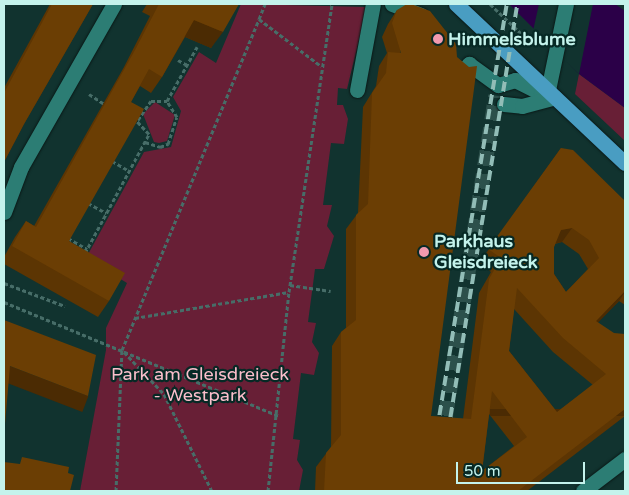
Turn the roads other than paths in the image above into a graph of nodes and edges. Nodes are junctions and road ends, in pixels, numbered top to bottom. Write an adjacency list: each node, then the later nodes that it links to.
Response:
1 (114, 4): 12 (street)
2 (373, 4): 8 (street)
3 (392, 4): 6 (street)
4 (456, 4): 9 (main road)
5 (566, 4): 9 (street)
6 (436, 27)
7 (458, 64): 9 (street)
8 (357, 90)
9 (551, 94): 10 (street); 11 (main road)
10 (504, 104)
11 (625, 163)
12 (4, 212)
13 (625, 458): 14 (street)
14 (583, 491)

